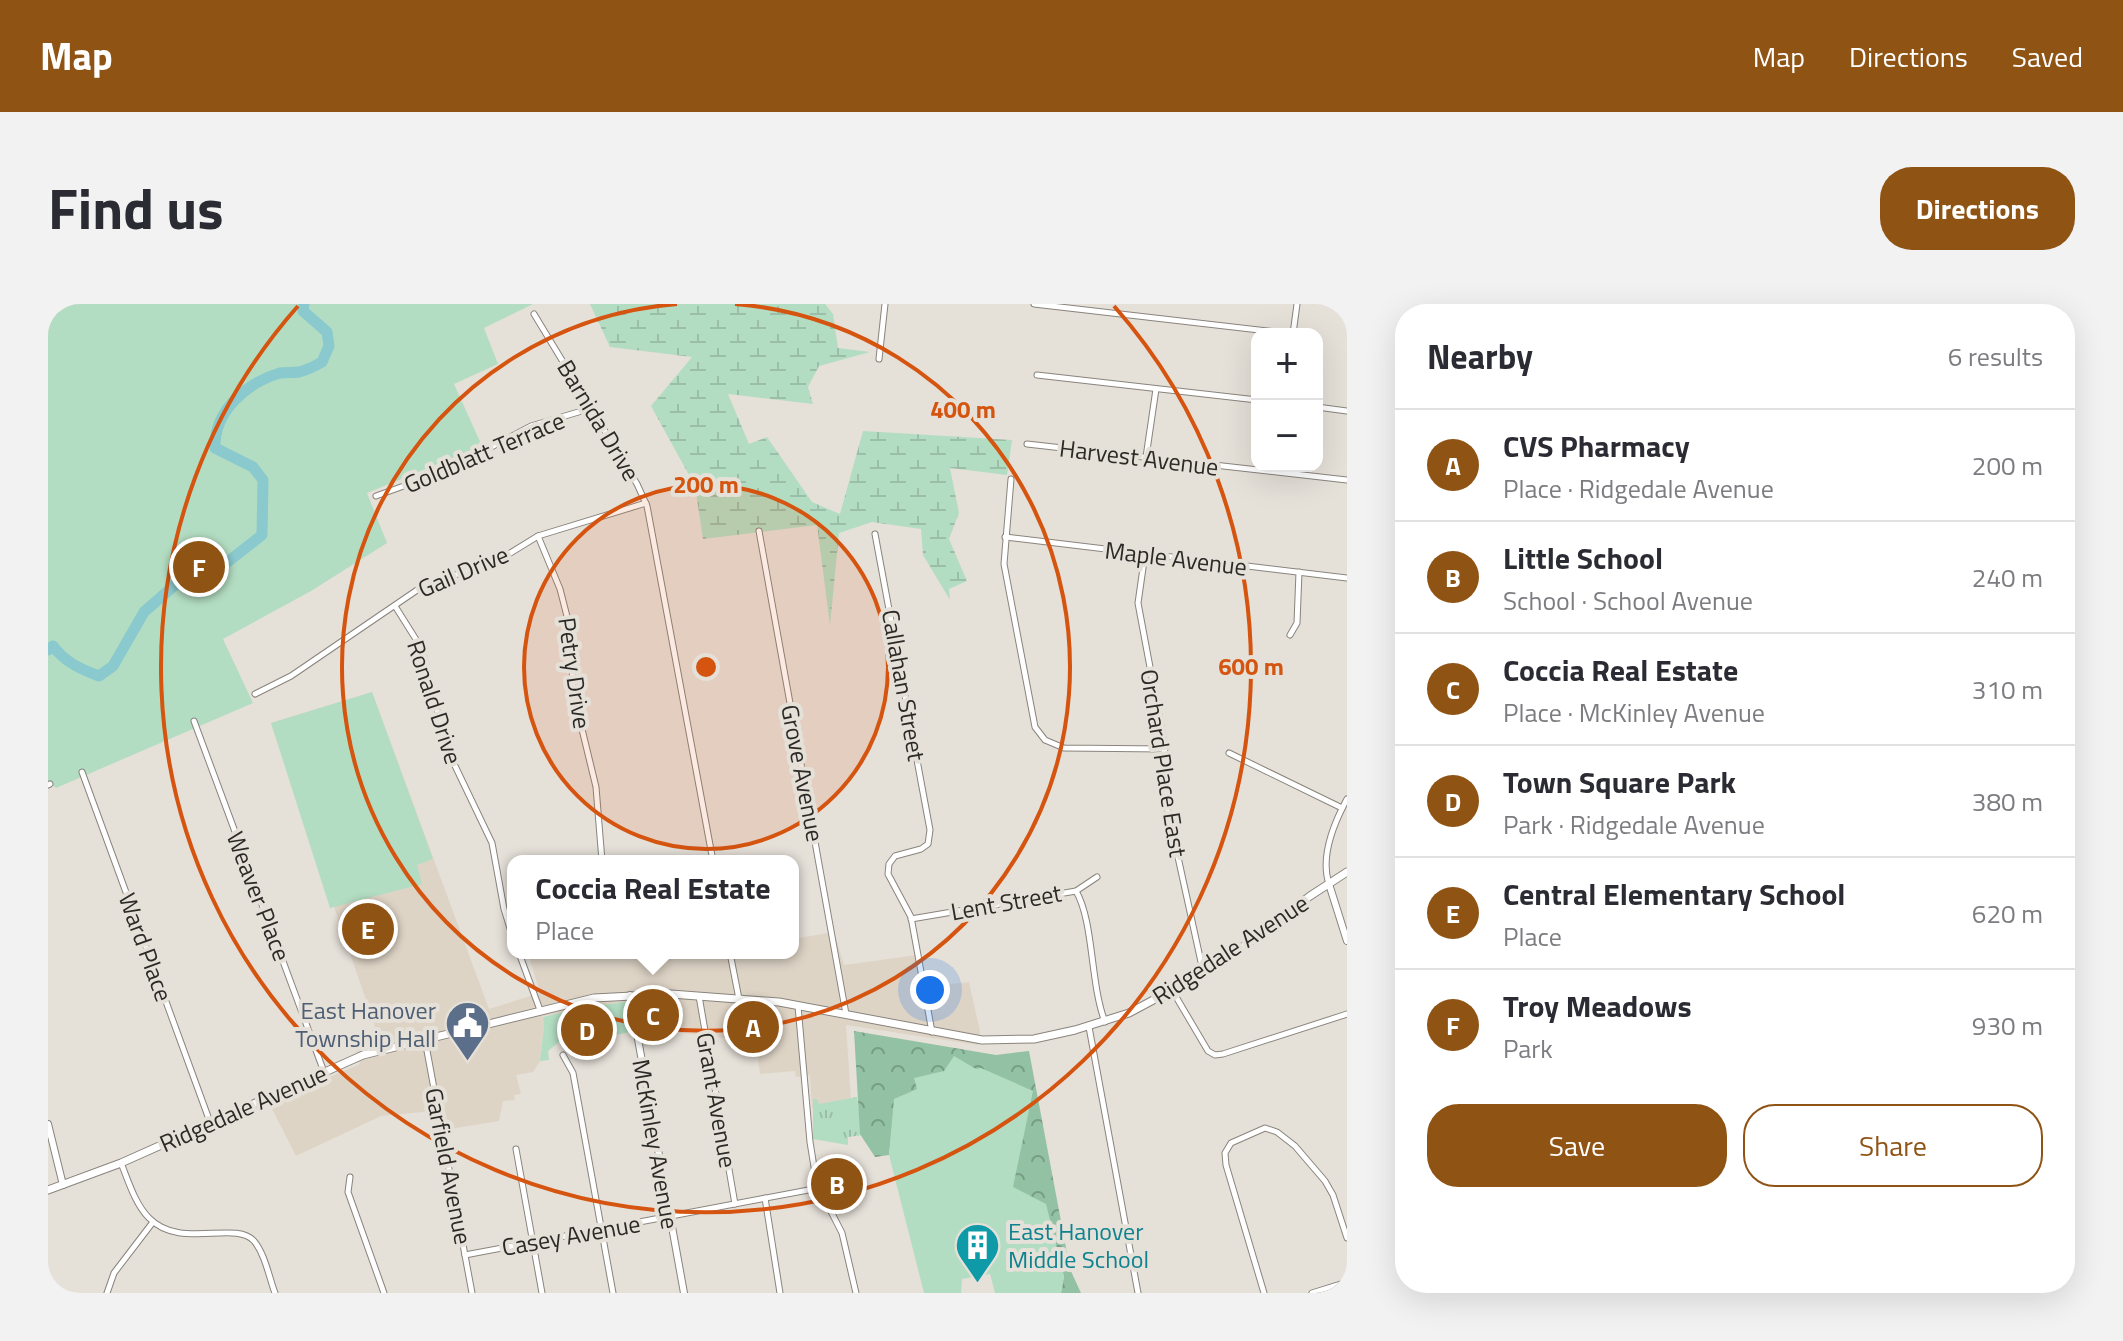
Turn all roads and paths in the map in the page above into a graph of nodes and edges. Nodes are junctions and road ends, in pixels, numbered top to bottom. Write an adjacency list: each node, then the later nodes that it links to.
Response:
1 (885, 304): 7 (street)
2 (1034, 304): 6 (street)
3 (1297, 304): 5 (street)
4 (534, 314): 11 (street, Barnida Drive)
5 (1294, 328)
6 (1251, 329)
7 (879, 359)
8 (1037, 375): 9 (street)
9 (1156, 389): 10 (street); 15 (street)
10 (1251, 399)
11 (592, 408): 20 (street, Goldblatt Terrace); 21 (street, Barnida Drive)
12 (1323, 408): 13 (street)
13 (1347, 411)
14 (1027, 444): 15 (street, Harvest Avenue)
15 (1146, 457): 16 (street, Harvest Avenue)
16 (1251, 467)
17 (1292, 472): 19 (street, Harvest Avenue)
18 (1011, 479): 25 (street)
19 (1347, 480)
20 (376, 496)
21 (646, 503): 24 (street, Gail Drive); 39 (street, Barnida Drive)
22 (759, 531): 56 (street, Grove Avenue)
23 (875, 534): 45 (street, Callahan Street)
24 (538, 536): 29 (street, Gail Drive); 38 (street, Petry Drive)
25 (1005, 537): 26 (street, Maple Avenue); 33 (street)
26 (1145, 554): 27 (street, Maple Avenue); 33 (street, Orchard Place East)
27 (1299, 572): 28 (street, Maple Avenue); 30 (street)
28 (1347, 578)
29 (395, 606): 31 (street, Gail Drive); 44 (street, Ronald Drive)
30 (1290, 635)
31 (255, 694)
32 (194, 721): 63 (street, Weaver Place)
33 (1165, 749): 49 (street, Orchard Place East)
34 (1229, 753): 37 (street)
35 (82, 772): 64 (street, Ward Place)
36 (1347, 799): 37 (street)
37 (1342, 808): 42 (street)
38 (602, 855)
39 (712, 855)
40 (1347, 872): 42 (main road, Ridgedale Avenue)
41 (1097, 877): 43 (street, Lent Street)
42 (1329, 884): 46 (street); 49 (main road, Ridgedale Avenue)
43 (1076, 891): 45 (street, Lent Street); 58 (street)
44 (507, 919)
45 (911, 919): 60 (street)
46 (1347, 941)
47 (521, 959): 55 (street)
48 (731, 959): 53 (street)
49 (1204, 972): 50 (main road, Ridgedale Avenue)
50 (1172, 990): 57 (street); 58 (main road, Ridgedale Avenue)
51 (630, 995): 52 (main road, Ridgedale Avenue); 55 (main road, Ridgedale Avenue); 74 (street, McKinley Avenue)
52 (699, 996): 53 (main road, Ridgedale Avenue); 73 (street, Grant Avenue)
53 (739, 999): 54 (main road, Ridgedale Avenue)
54 (798, 1005): 56 (main road, Ridgedale Avenue); 70 (street)
55 (540, 1010): 61 (main road, Ridgedale Avenue)
56 (846, 1014): 60 (main road, Ridgedale Avenue)
57 (1347, 1014)
58 (1105, 1022): 59 (main road, Ridgedale Avenue)
59 (1089, 1027): 60 (main road, Ridgedale Avenue); 90 (street)
60 (932, 1032)
61 (424, 1039): 63 (main road, Ridgedale Avenue); 79 (street, Garfield Avenue)
62 (563, 1055): 76 (street)
63 (324, 1072): 64 (main road, Ridgedale Avenue)
64 (210, 1122): 67 (main road, Ridgedale Avenue)
65 (48, 1124): 69 (street)
66 (516, 1149): 78 (street)
67 (121, 1163): 69 (main road, Ridgedale Avenue); 75 (street)
68 (350, 1177): 83 (street)
69 (63, 1185): 71 (main road, Ridgedale Avenue)
70 (819, 1188): 72 (street, Casey Avenue); 89 (street)
71 (48, 1190)
72 (765, 1198): 73 (street, Casey Avenue); 88 (street)
73 (735, 1204): 74 (street, Casey Avenue)
74 (670, 1217): 76 (street, Casey Avenue); 87 (street, McKinley Avenue)
75 (153, 1222): 81 (street); 82 (street)
76 (600, 1230): 78 (street, Casey Avenue); 86 (street)
77 (1347, 1238): 91 (street)
78 (532, 1242): 79 (street, Casey Avenue); 85 (street)
79 (465, 1255): 84 (street, Garfield Avenue)
80 (1347, 1282): 92 (street)
81 (107, 1293)
82 (275, 1293)
83 (384, 1293)
84 (472, 1293)
85 (542, 1293)
86 (613, 1293)
87 (684, 1293)
88 (780, 1293)
89 (856, 1293)
90 (1138, 1293)
91 (1264, 1293)
92 (1312, 1293)

